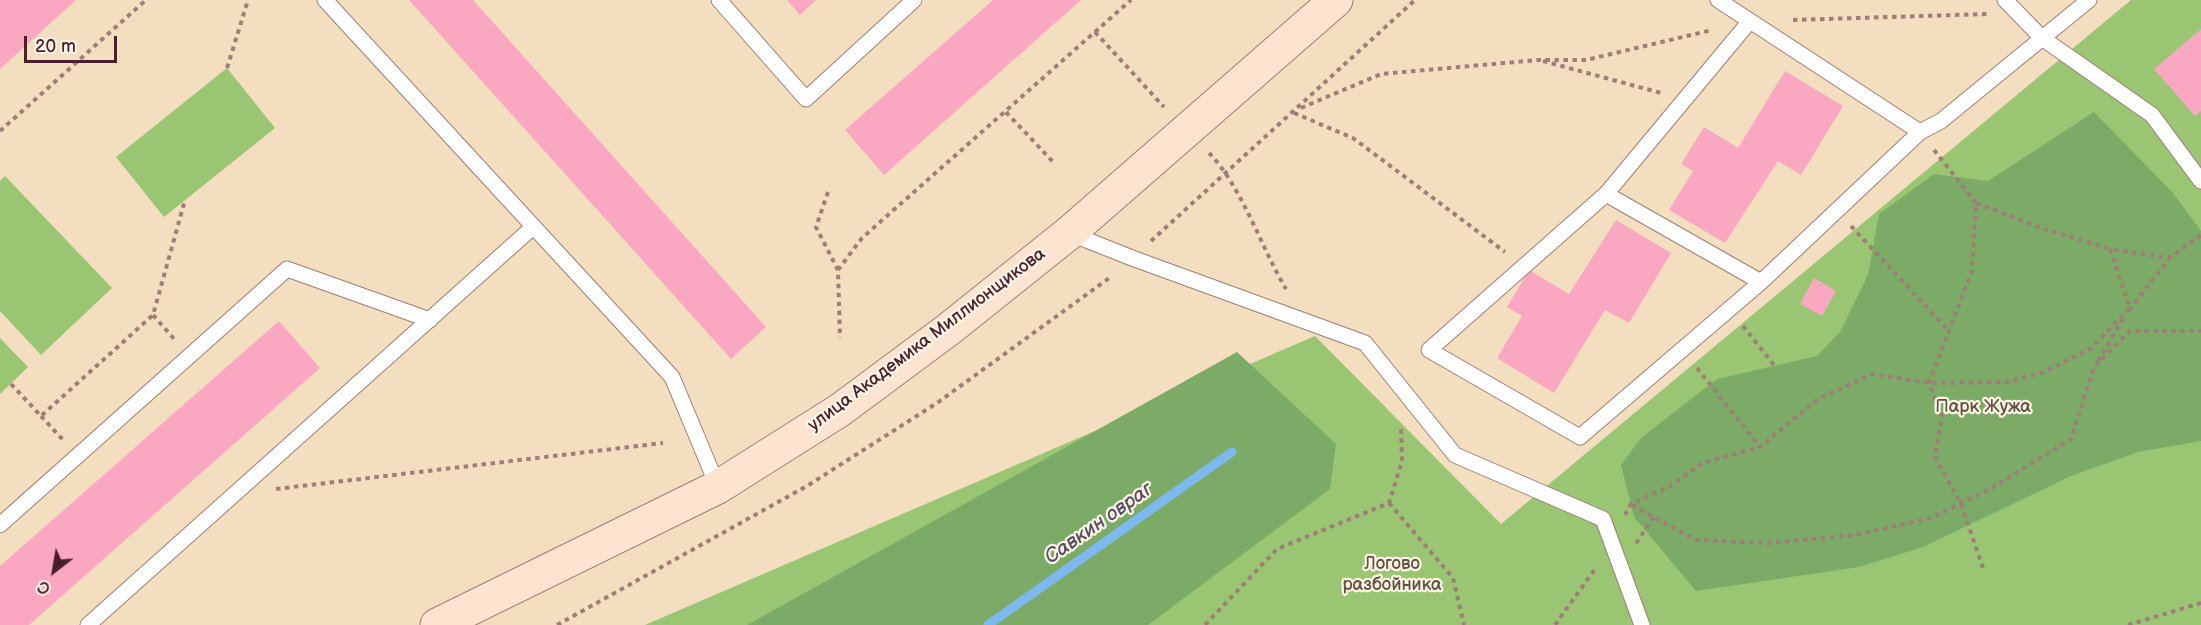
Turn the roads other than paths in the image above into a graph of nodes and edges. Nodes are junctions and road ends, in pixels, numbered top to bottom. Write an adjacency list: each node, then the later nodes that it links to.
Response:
1 (325, 0): 13 (lane)
2 (719, 0): 3 (lane)
3 (914, 0)
4 (1336, 0): 14 (street, улица Академика Миллионщикова)
5 (1718, 0): 8 (lane)
6 (2005, 0): 9 (lane)
7 (2089, 0): 9 (lane)
8 (1750, 21): 10 (lane); 12 (lane)
9 (2043, 38): 10 (lane); 11 (lane)
10 (1920, 132): 15 (lane)
11 (2201, 181)
12 (1606, 194): 15 (lane); 15 (lane)
13 (533, 227): 16 (lane); 17 (lane)
14 (1069, 233): 17 (street, улица Академика Миллионщикова); 21 (lane)
15 (1761, 282)
16 (430, 320): 18 (lane); 19 (lane)
17 (718, 487): 20 (street, улица Академика Миллионщикова)
18 (0, 525)
19 (88, 625)
20 (437, 625)
21 (1642, 625)

